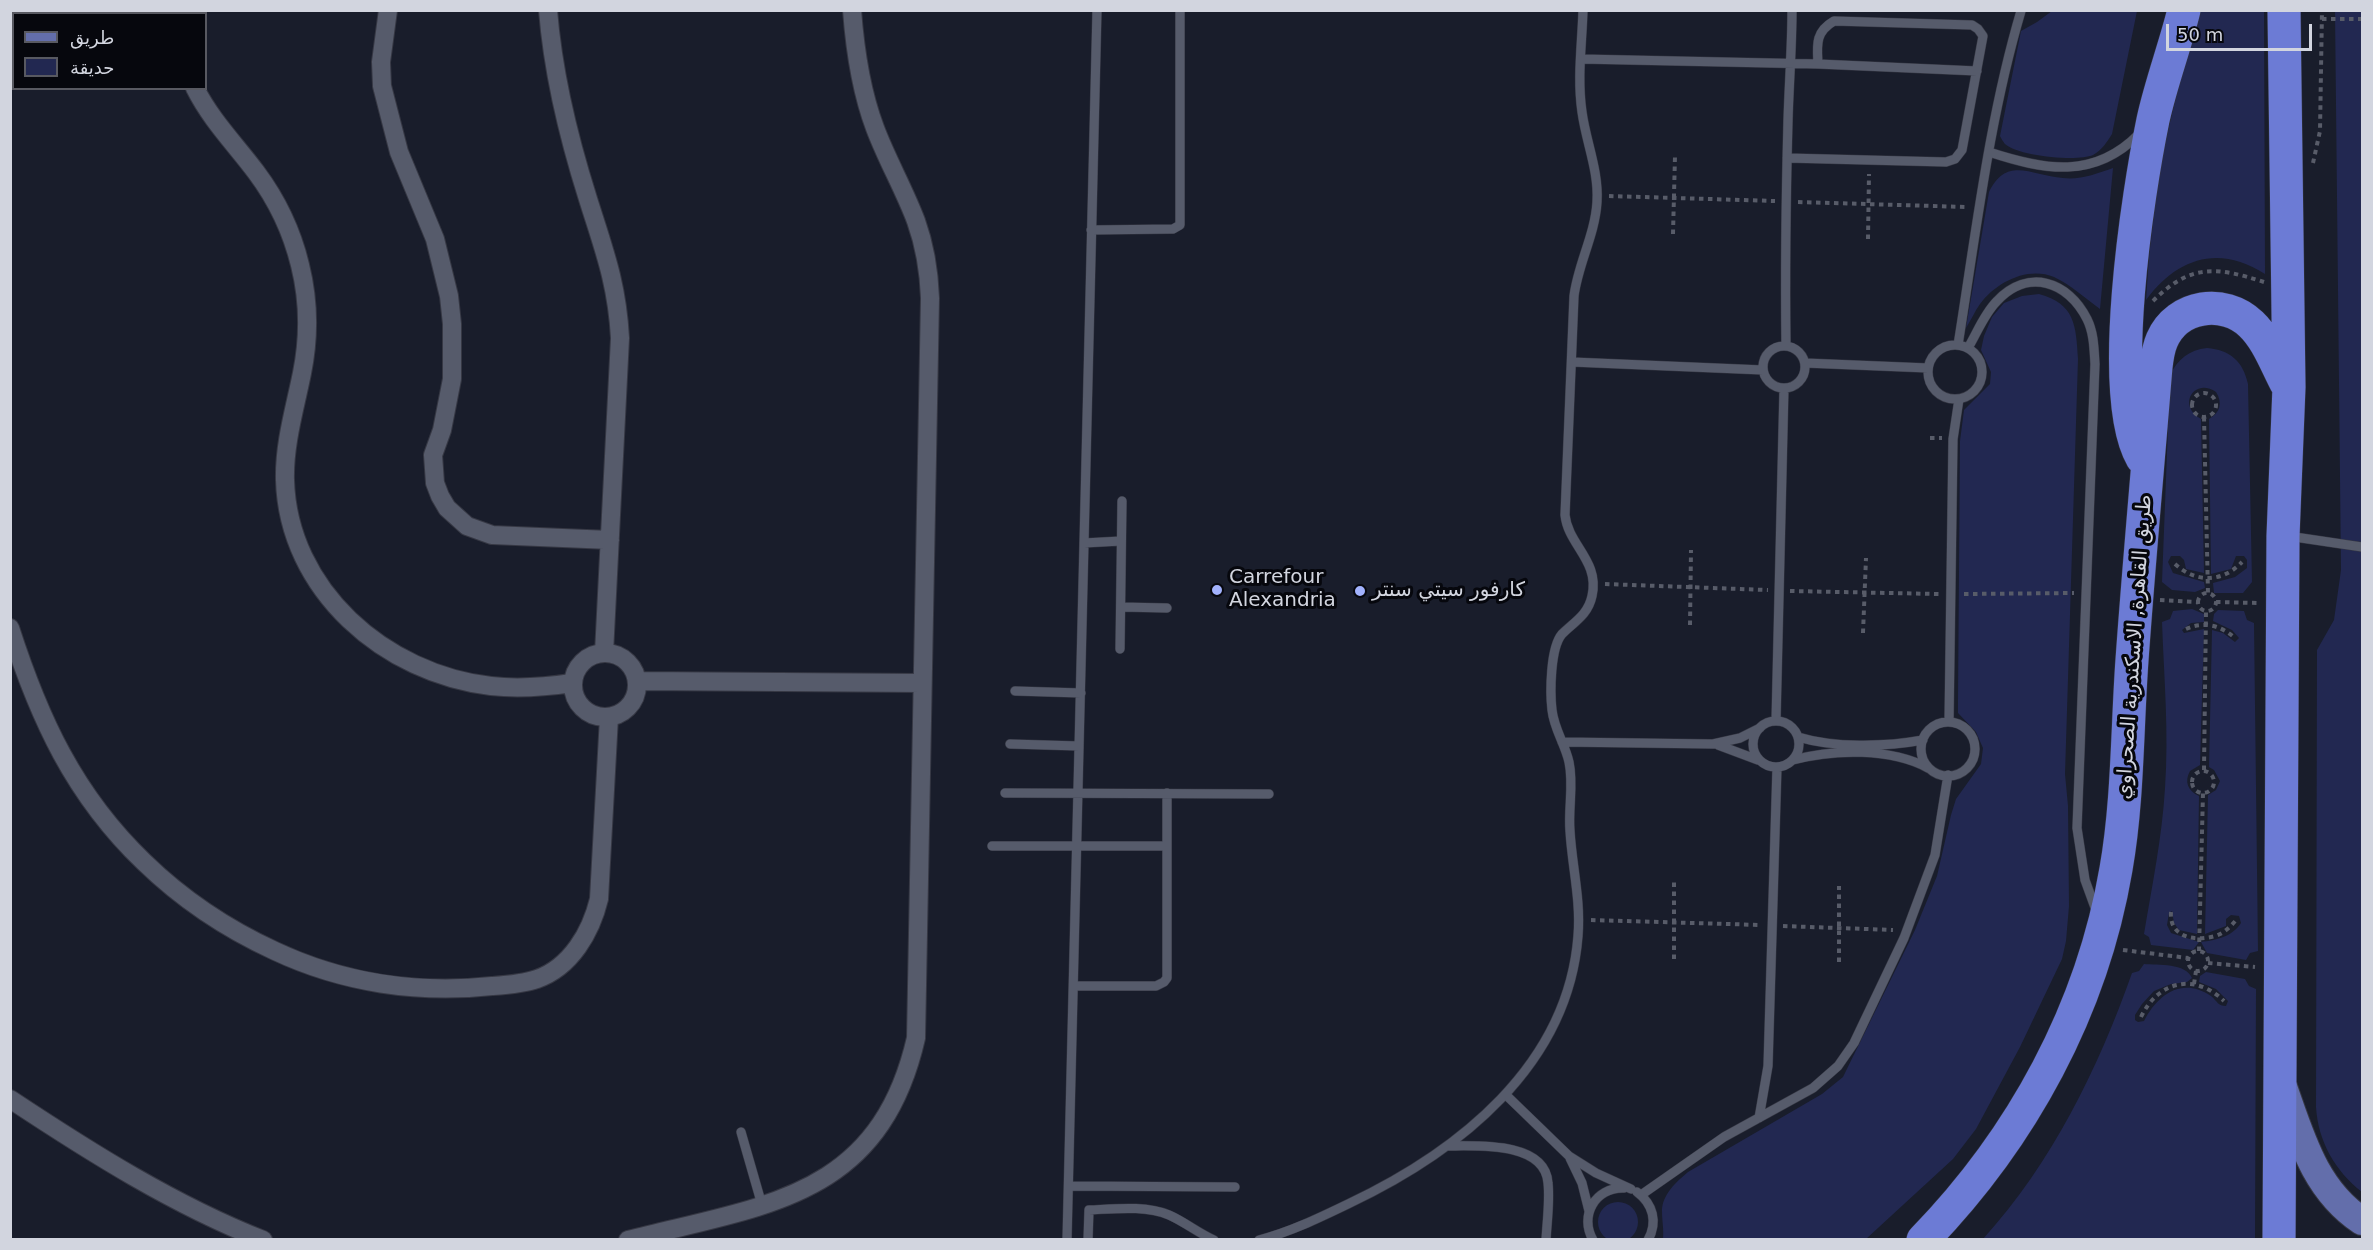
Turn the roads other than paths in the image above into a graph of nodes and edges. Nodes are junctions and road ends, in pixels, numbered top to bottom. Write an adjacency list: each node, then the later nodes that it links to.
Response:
1 (388, 10): 34 (street)
2 (548, 10): 34 (street)
3 (852, 10): 44 (street)
4 (1097, 10): 20 (lane)
5 (1180, 10): 20 (lane)
6 (1583, 10): 12 (lane)
7 (1792, 10): 13 (lane)
8 (2032, 10): 11 (lane)
9 (2184, 10): 17 (highway, طريق القاهرة, الاسكندرية الصحراوي)
10 (2284, 10): 28 (highway)
11 (2021, 11): 18 (lane)
12 (1581, 59): 13 (lane); 24 (lane)
13 (1792, 64): 14 (lane); 19 (lane)
14 (1818, 64): 15 (lane); 15 (lane)
15 (1977, 71): 19 (lane)
16 (196, 90): 45 (street)
17 (2153, 119): 18 (lane); 31 (highway, طريق القاهرة, الاسكندرية الصحراوي)
18 (1989, 152): 22 (lane)
19 (1787, 158): 21 (lane)
20 (1091, 230): 36 (lane)
21 (1786, 345): 25 (lane); 27 (lane)
22 (1958, 345): 23 (lane); 26 (lane)
23 (1968, 348): 30 (lane); 70 (lane)
24 (1572, 362): 27 (lane); 54 (lane)
25 (1805, 363): 26 (lane); 29 (lane)
26 (1928, 368): 30 (lane)
27 (1763, 370): 29 (lane)
28 (2289, 387): 31 (highway); 33 (highway)
29 (1784, 388): 49 (lane)
30 (1959, 399): 50 (lane)
31 (2148, 467): 70 (highway, طريق القاهرة, الاسكندرية الصحراوي)
32 (1122, 501): 35 (lane)
33 (2283, 536): 37 (lane); 72 (highway)
34 (610, 540): 42 (street)
35 (1121, 541): 36 (lane); 38 (lane)
36 (1084, 543): 47 (lane)
37 (2362, 547)
38 (1121, 607): 39 (lane); 41 (lane)
39 (1167, 608)
40 (10, 628): 48 (street)
41 (1120, 649)
42 (604, 653): 43 (street); 45 (street)
43 (637, 681): 44 (street); 48 (street)
44 (922, 682): 83 (street)
45 (572, 683): 48 (street)
46 (1015, 692): 47 (lane)
47 (1081, 693): 57 (lane)
48 (609, 717)
49 (1776, 721): 51 (lane); 52 (lane)
50 (1949, 722): 53 (lane); 62 (lane)
51 (1760, 728): 56 (lane); 59 (lane)
52 (1798, 737): 53 (lane); 58 (lane)
53 (1923, 740): 61 (lane)
54 (1562, 742): 56 (lane); 73 (lane)
55 (1010, 744): 57 (lane)
56 (1713, 744): 59 (lane)
57 (1079, 746): 64 (lane)
58 (1793, 760): 60 (lane); 61 (lane)
59 (1761, 761): 60 (lane)
60 (1777, 767): 75 (lane)
61 (1930, 768): 62 (lane)
62 (1948, 776): 75 (lane)
63 (1005, 793): 64 (lane)
64 (1078, 793): 65 (lane); 68 (lane)
65 (1167, 794): 66 (lane); 69 (lane)
66 (1269, 794)
67 (992, 846): 68 (lane)
68 (1078, 846): 69 (lane); 71 (lane)
69 (1167, 846): 71 (lane)
70 (2101, 936): 97 (highway, طريق القاهرة, الاسكندرية الصحراوي)
71 (1074, 986): 79 (lane)
72 (2281, 1082): 87 (main road); 98 (highway)
73 (1506, 1095): 77 (lane); 78 (lane)
74 (10, 1099): 88 (street)
75 (1759, 1118): 82 (lane)
76 (741, 1132): 83 (lane)
77 (1447, 1146): 93 (lane); 94 (lane)
78 (1569, 1156): 81 (lane); 85 (lane)
79 (1070, 1186): 80 (lane); 86 (lane)
80 (1235, 1186)
81 (1631, 1190): 82 (lane); 85 (lane)
82 (1641, 1195): 96 (lane)
83 (762, 1205): 89 (street)
84 (1089, 1210): 86 (lane); 91 (lane); 92 (lane)
85 (1588, 1212): 95 (lane)
86 (1068, 1213): 90 (lane)
87 (2362, 1221)
88 (263, 1239)
89 (628, 1239)
90 (1067, 1239)
91 (1088, 1239)
92 (1214, 1239)
93 (1259, 1239)
94 (1546, 1239)
95 (1593, 1239)
96 (1648, 1239)
97 (1923, 1239)
98 (2279, 1239)

